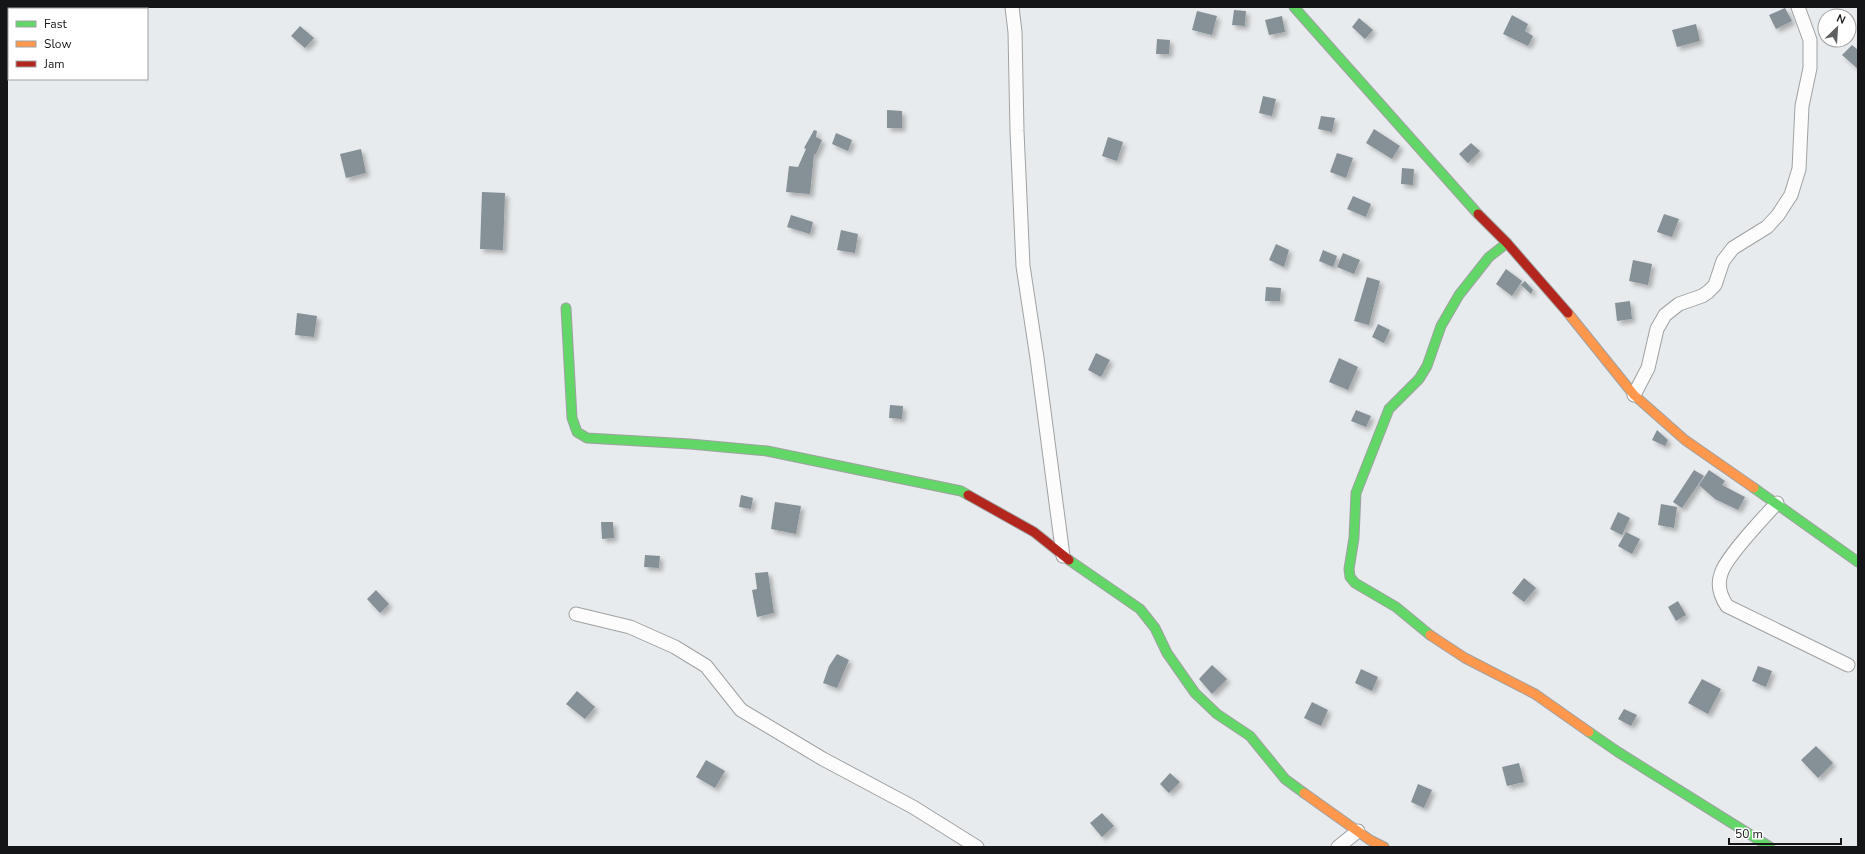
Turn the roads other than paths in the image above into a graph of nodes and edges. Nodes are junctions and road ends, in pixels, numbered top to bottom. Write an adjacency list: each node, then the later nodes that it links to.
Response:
1 (1012, 7): 8 (street)
2 (1294, 7): 4 (street)
3 (1798, 7): 6 (street)
4 (1507, 243): 6 (street); 16 (street)
5 (566, 308): 8 (street)
6 (1634, 394): 7 (street)
7 (1777, 503): 9 (street); 11 (street)
8 (1063, 556): 12 (street)
9 (1858, 562)
10 (576, 614): 13 (street)
11 (1848, 665)
12 (1358, 831): 14 (street); 15 (street)
13 (977, 847)
14 (1338, 847)
15 (1384, 847)
16 (1770, 847)

